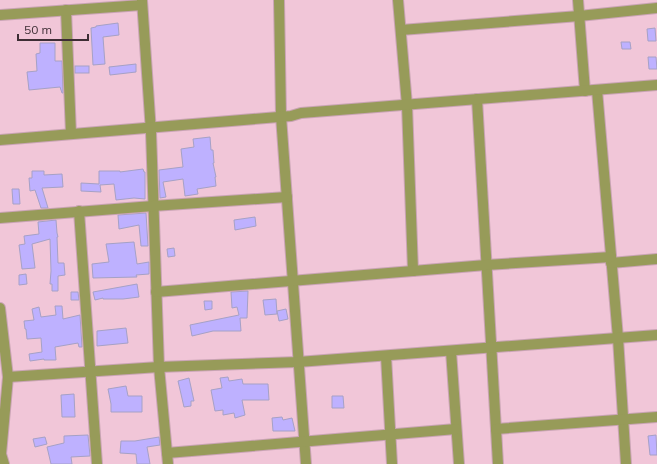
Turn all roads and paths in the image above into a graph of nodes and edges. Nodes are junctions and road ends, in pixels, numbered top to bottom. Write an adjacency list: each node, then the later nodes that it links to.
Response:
1 (279, 0): 15 (street)
2 (398, 0): 9 (street)
3 (578, 0): 8 (street)
4 (142, 2): 6 (street); 16 (street)
5 (654, 6): 8 (street)
6 (66, 10): 7 (street); 17 (street)
7 (0, 15)
8 (580, 16): 9 (street); 12 (street)
9 (401, 30): 14 (street)
10 (657, 85): 11 (street)
11 (597, 90): 12 (street); 24 (street)
12 (585, 91): 13 (street)
13 (477, 99): 14 (street); 25 (street)
14 (407, 105): 15 (street); 26 (street)
15 (281, 116): 16 (street); 19 (street)
16 (150, 127): 17 (street); 20 (street)
17 (71, 134): 18 (street)
18 (0, 140)
19 (287, 197): 20 (street); 27 (street)
20 (153, 206): 21 (street); 28 (street)
21 (79, 212): 22 (street); 37 (street)
22 (0, 218)
23 (657, 259): 24 (street)
24 (611, 260): 25 (street); 31 (street)
25 (486, 264): 26 (street); 32 (street)
26 (413, 271): 27 (street)
27 (293, 281): 28 (street); 35 (street)
28 (156, 292): 36 (street)
29 (0, 308): 38 (street)
30 (657, 335): 31 (street)
31 (618, 338): 32 (street); 40 (street)
32 (491, 348): 33 (street); 42 (street)
33 (451, 351): 34 (street); 41 (street)
34 (386, 356): 35 (street); 43 (street)
35 (298, 362): 36 (street); 44 (street)
36 (159, 367): 37 (street); 45 (street)
37 (90, 372): 38 (street); 47 (street)
38 (8, 377): 46 (street)
39 (657, 417): 40 (street)
40 (623, 419): 42 (street); 53 (street)
41 (456, 429): 43 (street); 51 (street)
42 (496, 429): 52 (street)
43 (390, 435): 44 (street); 50 (street)
44 (305, 442): 45 (street); 49 (street)
45 (167, 453): 48 (street)
46 (4, 464)
47 (97, 464)
48 (168, 464)
49 (306, 464)
50 (392, 464)
51 (459, 464)
52 (498, 464)
53 (626, 464)

